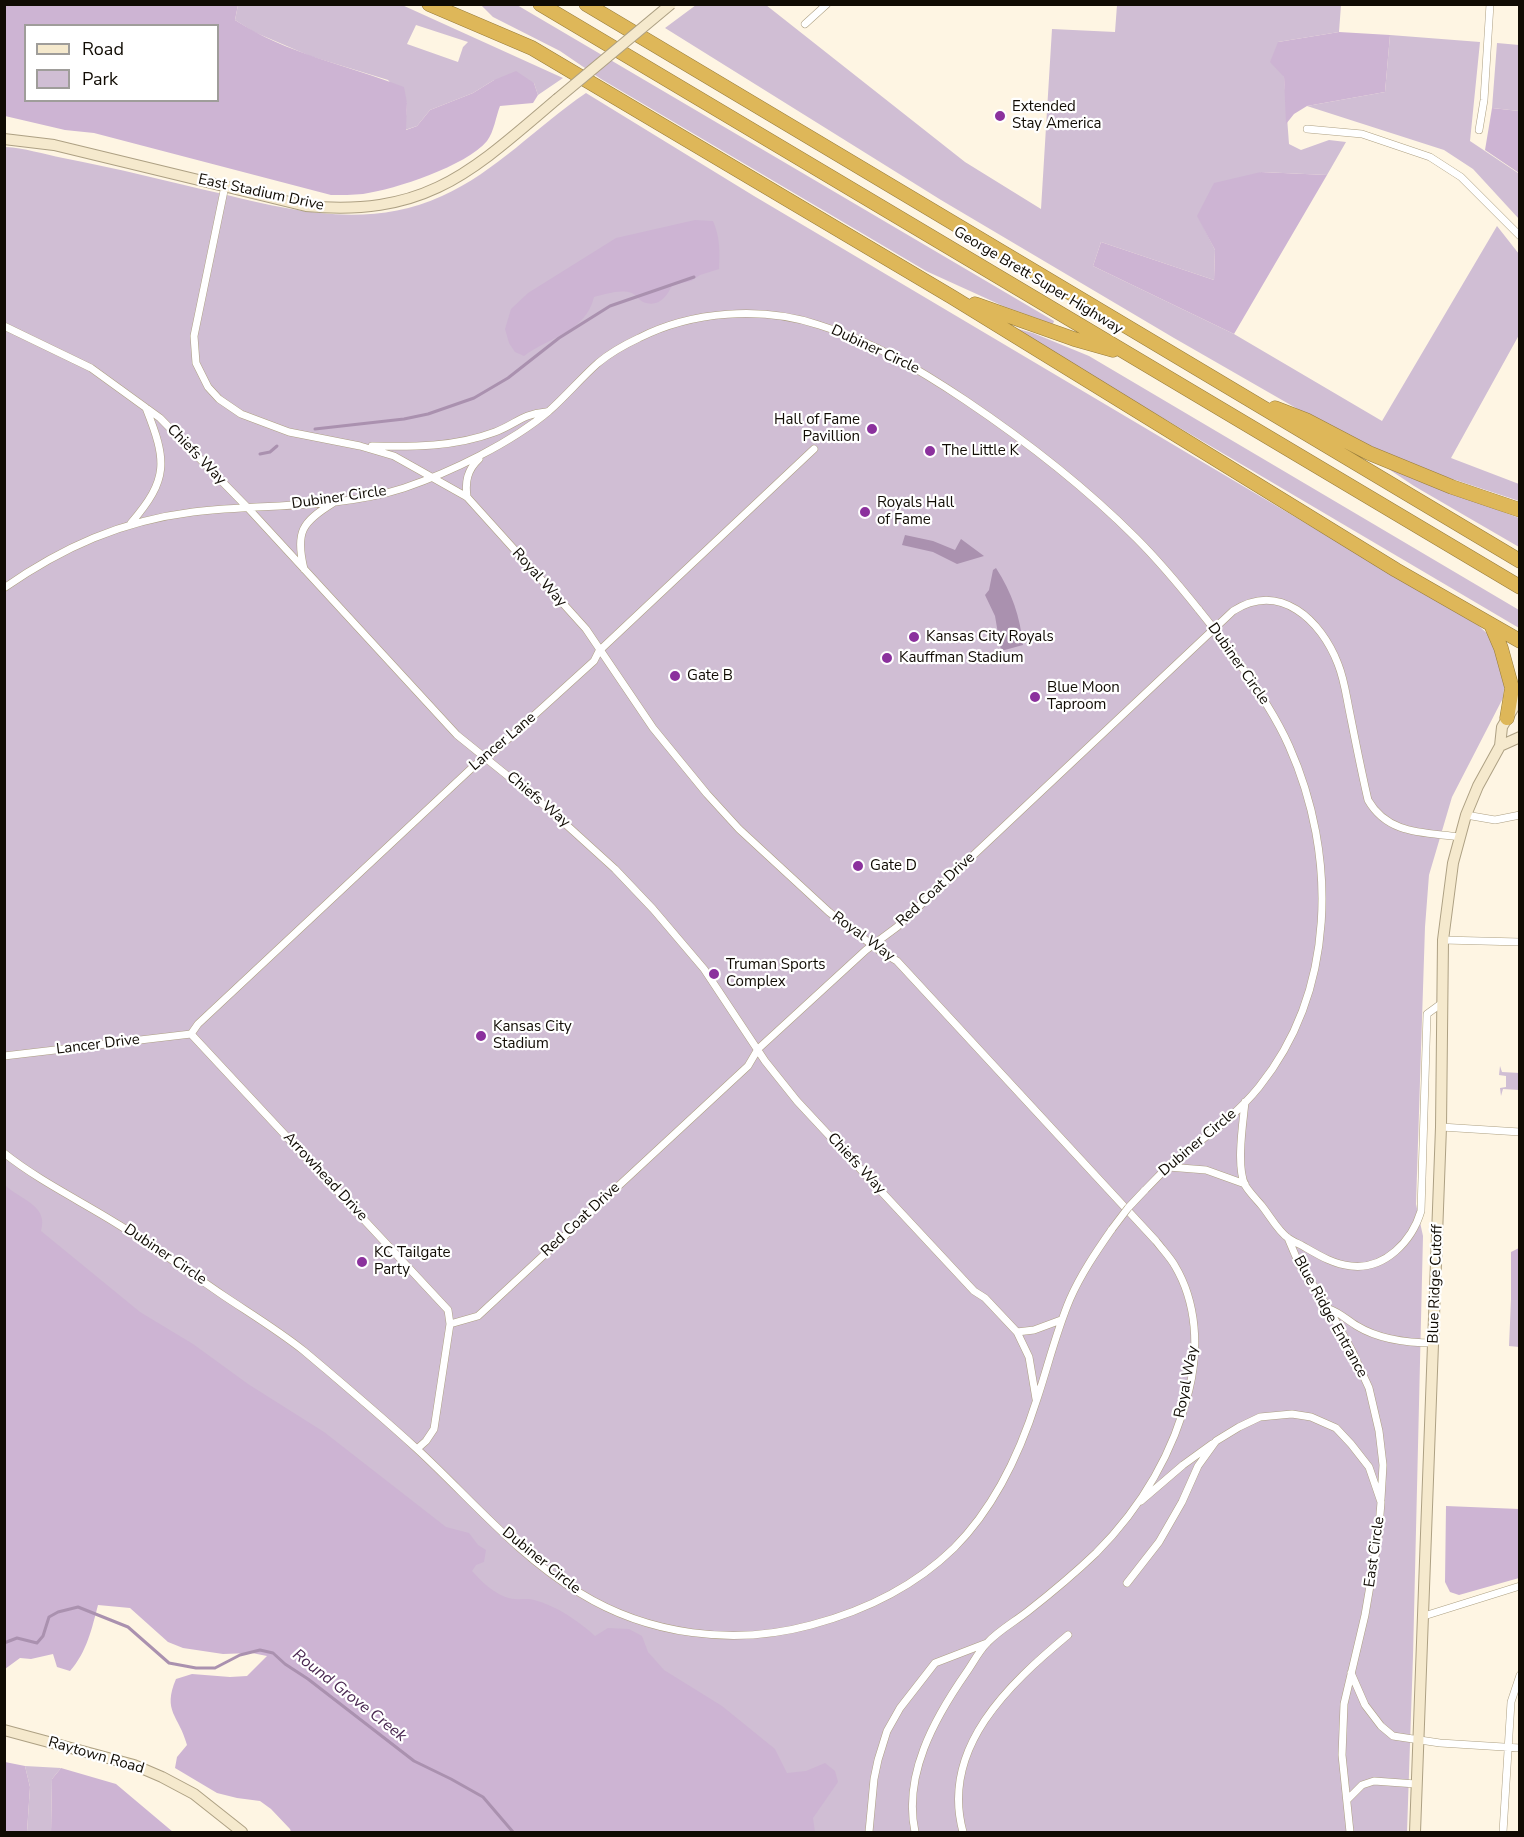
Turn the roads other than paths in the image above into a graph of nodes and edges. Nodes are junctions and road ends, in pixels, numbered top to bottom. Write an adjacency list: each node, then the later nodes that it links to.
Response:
1 (429, 4): 13 (highway)
2 (540, 4): 15 (highway, George Brett Super Highway)
3 (586, 4): 16 (highway, George Brett Super Highway)
4 (671, 4): 11 (main road, East Stadium Drive, bridge)
5 (827, 4): 7 (street)
6 (1490, 4): 9 (street)
7 (805, 24)
8 (1307, 129): 12 (street)
9 (1479, 130)
10 (4, 139): 11 (main road, East Stadium Drive)
11 (225, 186): 19 (street, Royal Way)
12 (1520, 236)
13 (952, 297): 15 (highway); 32 (highway)
14 (4, 326): 17 (street, Chiefs Way)
15 (1132, 356): 30 (highway, George Brett Super Highway)
16 (1240, 394): 26 (highway); 28 (highway, George Brett Super Highway)
17 (145, 406): 25 (street, Chiefs Way); 27 (street)
18 (547, 412): 19 (street); 20 (street, Dubiner Circle); 50 (street, Dubiner Circle, bridge)
19 (360, 446): 22 (street, Royal Way)
20 (490, 449): 22 (street, Dubiner Circle); 23 (street)
21 (814, 449): 34 (street, Lancer Lane)
22 (433, 477): 23 (street, Royal Way); 24 (street, Dubiner Circle)
23 (467, 497): 34 (street, Royal Way)
24 (336, 501): 25 (street, Dubiner Circle); 29 (street)
25 (248, 508): 27 (street, Dubiner Circle); 29 (street, Chiefs Way)
26 (1520, 510)
27 (130, 524): 31 (street, Dubiner Circle)
28 (1520, 561)
29 (305, 571): 39 (street, Chiefs Way)
30 (1520, 587)
31 (4, 588)
32 (1492, 627): 33 (highway); 36 (highway)
33 (1520, 641)
34 (599, 651): 39 (street, Lancer Lane); 45 (street, Royal Way)
35 (1520, 697): 36 (main road, Blue Ridge Cutoff)
36 (1507, 718): 38 (main road, Blue Ridge Cutoff)
37 (1520, 737): 38 (main road)
38 (1500, 746): 40 (main road, Blue Ridge Cutoff)
39 (487, 758): 47 (street, Lancer Lane); 48 (street, Chiefs Way)
40 (1467, 815): 41 (street); 42 (main road, Blue Ridge Cutoff)
41 (1520, 815)
42 (1460, 837): 43 (main road, Blue Ridge Cutoff); 45 (street, Red Coat Drive)
43 (1443, 940): 44 (street); 46 (main road, Blue Ridge Cutoff)
44 (1520, 942)
45 (873, 945): 48 (street, Red Coat Drive); 66 (street, Royal Way)
46 (1442, 1003): 51 (main road, Blue Ridge Cutoff); 56 (street)
47 (191, 1035): 49 (street, Lancer Drive); 59 (street, Arrowhead Drive)
48 (758, 1049): 59 (street, Red Coat Drive); 60 (street, Chiefs Way)
49 (4, 1056)
50 (1245, 1102): 54 (street, Dubiner Circle); 55 (street)
51 (1441, 1127): 52 (street); 61 (main road, Blue Ridge Cutoff)
52 (1520, 1132)
53 (4, 1153): 64 (street, Dubiner Circle)
54 (1168, 1167): 55 (street); 58 (street, Dubiner Circle, bridge)
55 (1245, 1184): 56 (street)
56 (1288, 1238): 57 (street, Blue Ridge Entrance)
57 (1329, 1309): 61 (street); 65 (street, Blue Ridge Entrance)
58 (1061, 1320): 60 (street); 62 (street, Dubiner Circle)
59 (450, 1324): 64 (street)
60 (1017, 1332): 62 (street, Chiefs Way)
61 (1434, 1343): 69 (main road, Blue Ridge Cutoff)
62 (1036, 1402): 64 (street, Dubiner Circle)
63 (1216, 1441): 65 (street, East Circle); 66 (street, East Circle); 67 (street, East Circle)
64 (417, 1449)
65 (1381, 1502): 72 (street, East Circle)
66 (1137, 1505): 71 (street, Royal Way)
67 (1127, 1583)
68 (1520, 1586): 69 (street)
69 (1424, 1616): 75 (main road, Blue Ridge Cutoff)
70 (1068, 1635): 83 (street)
71 (987, 1643): 81 (street); 82 (street, Royal Way)
72 (1351, 1672): 75 (street); 79 (street, East Circle)
73 (1520, 1675): 76 (street)
74 (4, 1730): 80 (main road, Raytown Road)
75 (1419, 1741): 76 (street); 78 (main road, Blue Ridge Cutoff)
76 (1507, 1747): 77 (street); 86 (street)
77 (1520, 1748)
78 (1416, 1784): 79 (street); 85 (main road, Blue Ridge Cutoff)
79 (1347, 1800): 84 (street, East Circle)
80 (237, 1831)
81 (868, 1833)
82 (915, 1833)
83 (963, 1833)
84 (1350, 1833)
85 (1415, 1833)
86 (1503, 1833)

